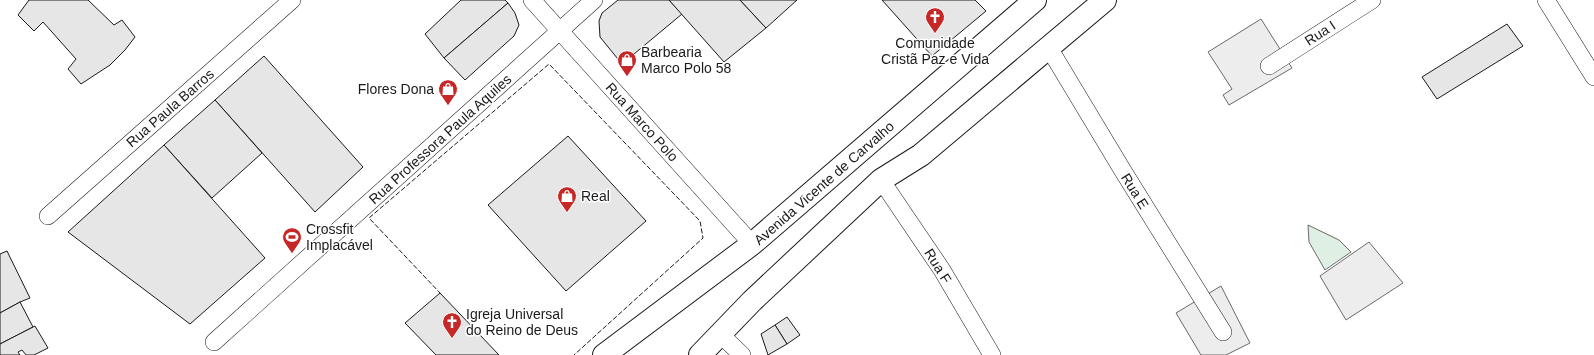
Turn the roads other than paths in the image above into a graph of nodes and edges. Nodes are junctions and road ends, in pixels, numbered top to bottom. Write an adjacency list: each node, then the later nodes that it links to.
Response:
1 (292, 0): 13 (street, Rua Paula Barros)
2 (532, 0): 8 (street, Rua Marco Polo)
3 (594, 0): 8 (street, Rua Professora Paula Aquiles)
4 (1035, 0): 14 (main road, Avenida Vicente de Carvalho)
5 (1105, 0): 9 (main road)
6 (1372, 0): 10 (street, Rua I)
7 (1546, 0): 11 (street)
8 (561, 31): 14 (street, Rua Marco Polo); 17 (street, Rua Professora Paula Aquiles)
9 (1049, 48): 12 (main road); 15 (street, Rua E)
10 (1268, 66)
11 (1594, 77)
12 (882, 180): 16 (main road); 21 (street, Rua F)
13 (48, 216)
14 (752, 244): 18 (main road, Avenida Vicente de Carvalho)
15 (1223, 332)
16 (720, 334): 19 (main road); 20 (street)
17 (214, 342)
18 (604, 355)
19 (700, 355)
20 (742, 355)
21 (992, 355)

